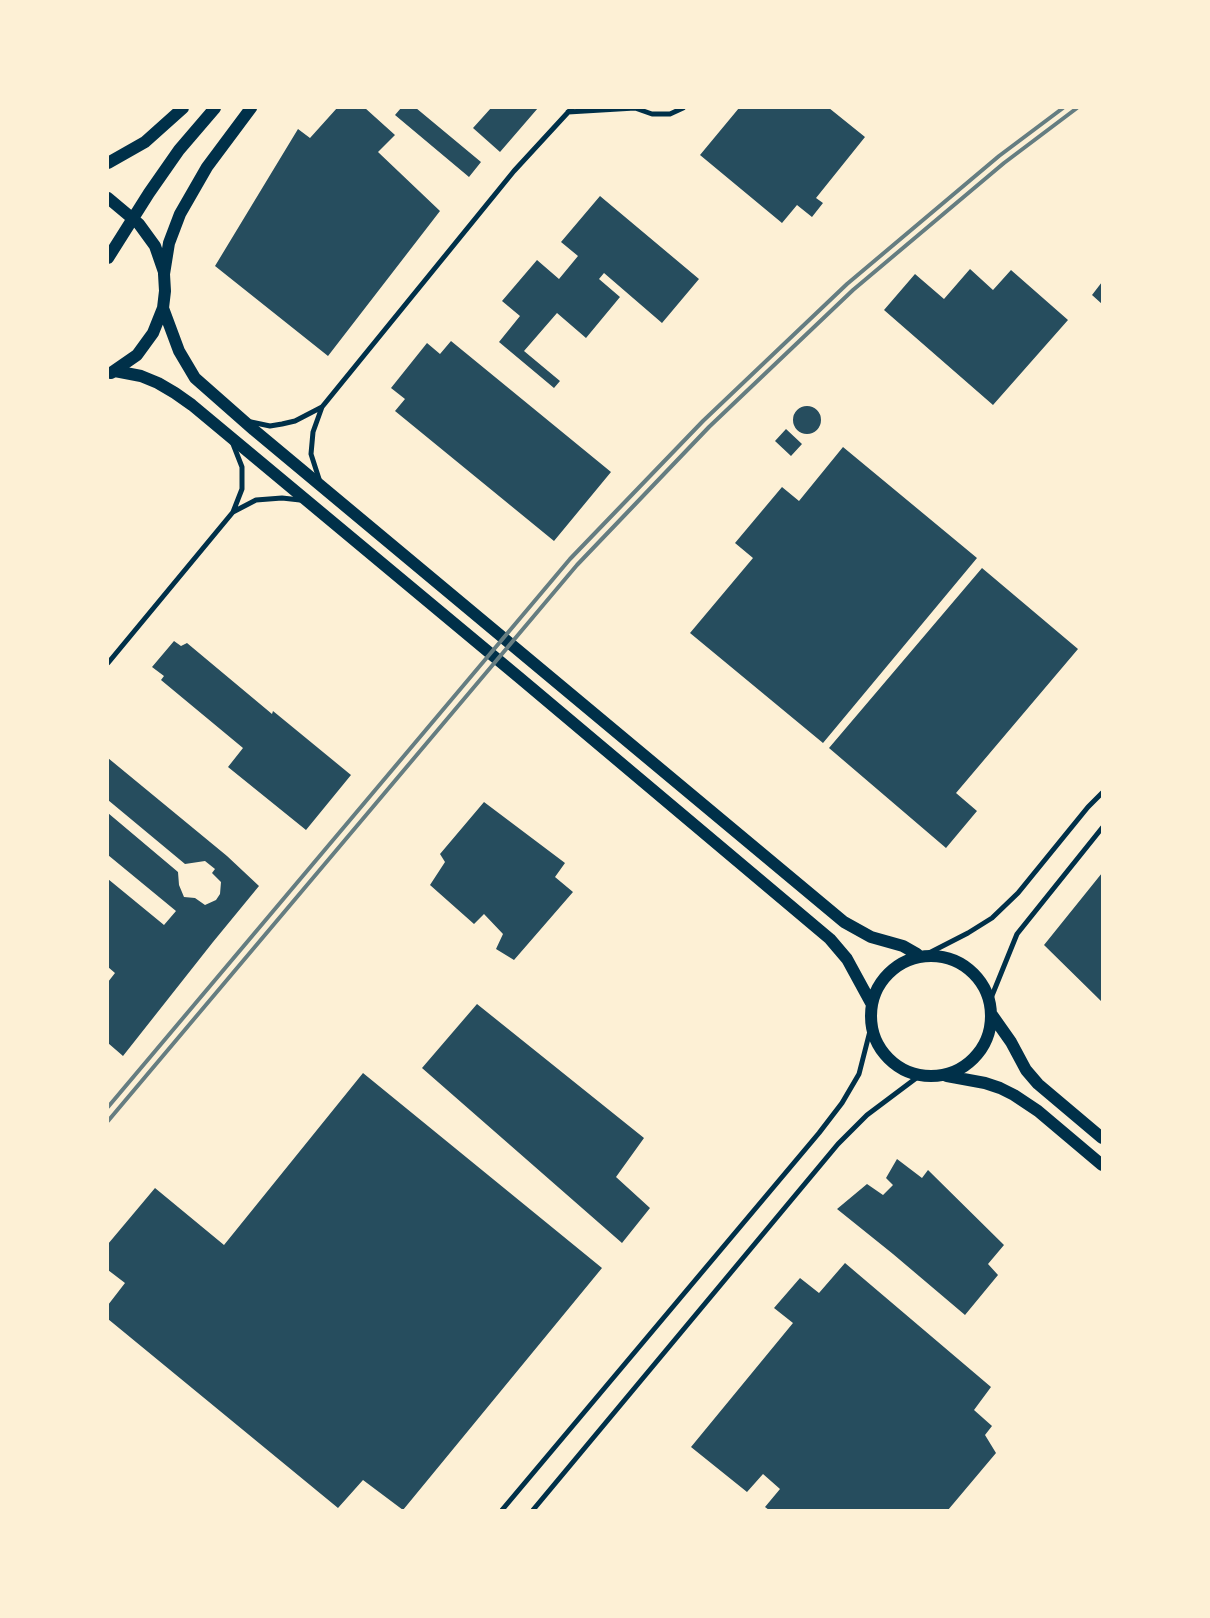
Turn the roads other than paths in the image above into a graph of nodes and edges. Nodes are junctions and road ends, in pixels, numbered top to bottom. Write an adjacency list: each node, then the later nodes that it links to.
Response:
1 (183, 108): 7 (main road)
2 (214, 108): 9 (main road)
3 (251, 108): 10 (main road)
4 (635, 108): 5 (street); 6 (street)
5 (683, 108)
6 (570, 110): 13 (street)
7 (108, 163)
8 (108, 198): 10 (main road)
9 (108, 258)
10 (164, 274): 11 (main road)
11 (163, 308): 12 (main road); 14 (main road)
12 (111, 373): 15 (main road)
13 (322, 407): 14 (street); 16 (street)
14 (245, 421): 16 (main road)
15 (230, 437): 17 (main road); 18 (street)
16 (322, 487): 22 (main road)
17 (304, 500): 18 (street); 23 (main road)
18 (233, 512): 19 (street)
19 (108, 663)
20 (1102, 793): 22 (street)
21 (1102, 828): 24 (street)
22 (923, 954): 23 (main road); 24 (main road)
23 (871, 1003): 25 (main road)
24 (990, 1009): 27 (main road); 28 (main road)
25 (871, 1027): 26 (main road); 30 (street)
26 (919, 1076): 27 (main road); 31 (street)
27 (947, 1076): 29 (main road)
28 (1102, 1138)
29 (1102, 1165)
30 (502, 1510)
31 (533, 1510)

